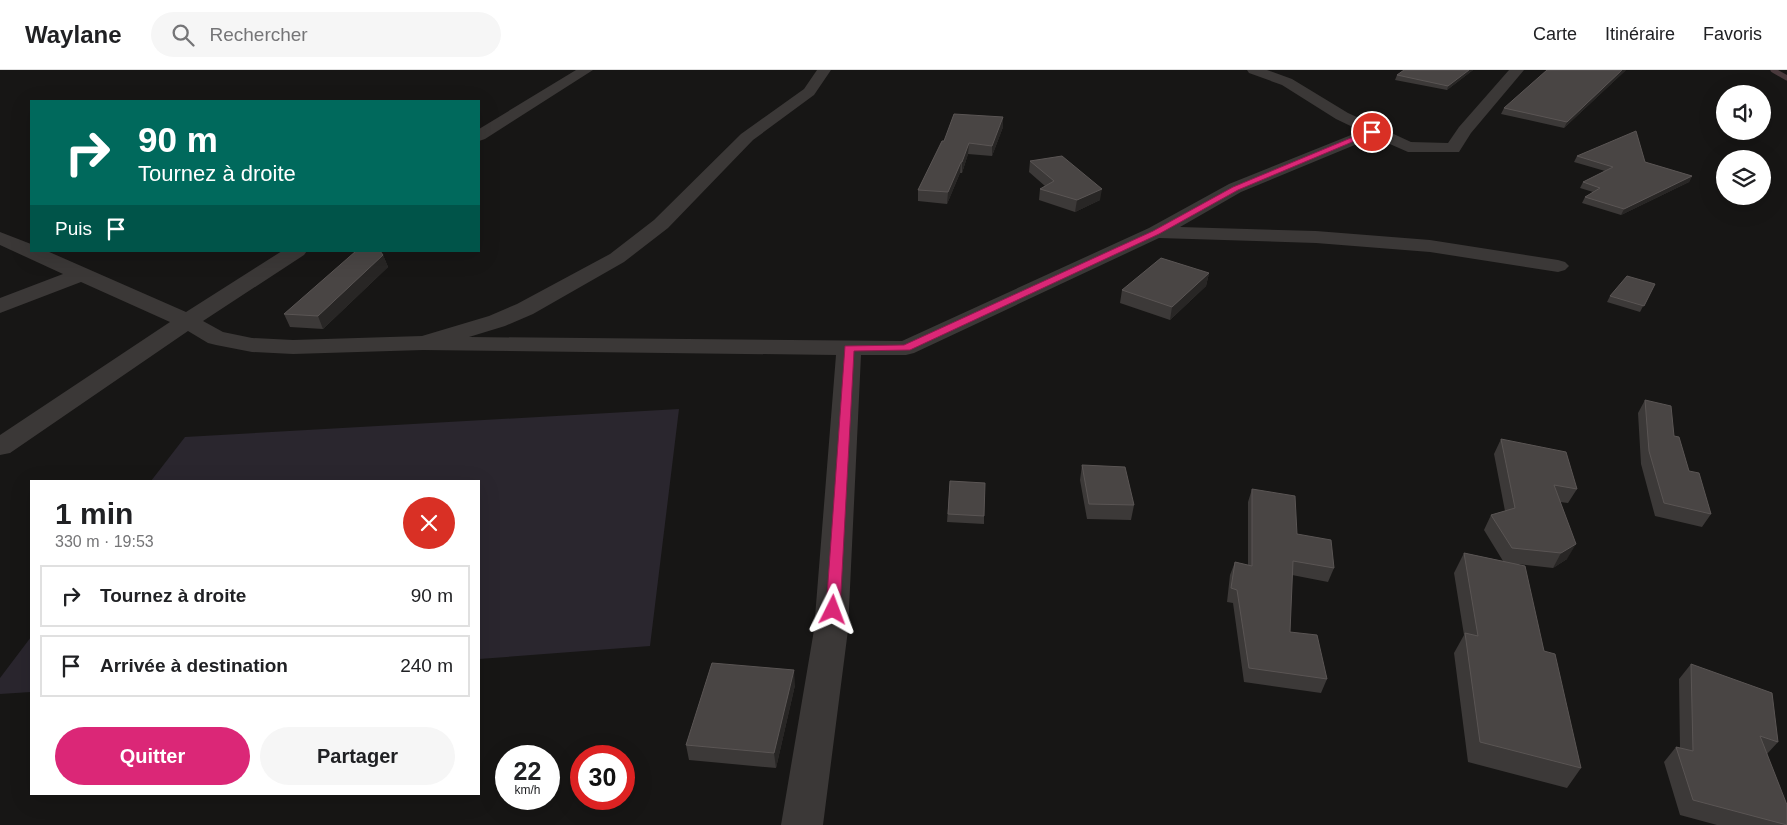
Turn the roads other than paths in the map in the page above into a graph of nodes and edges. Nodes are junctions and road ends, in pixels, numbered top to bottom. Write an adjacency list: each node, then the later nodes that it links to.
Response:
1 (586, 70): 6 (street)
2 (824, 70): 16 (street)
3 (1254, 70): 5 (street)
4 (1517, 70): 5 (street)
5 (1372, 132): 7 (street)
6 (480, 135)
7 (1156, 232): 12 (street); 17 (street)
8 (0, 238): 9 (street)
9 (30, 251)
10 (32, 252): 13 (street)
11 (295, 252): 15 (street)
12 (1558, 266)
13 (81, 274): 14 (street); 15 (street)
14 (0, 306)
15 (187, 321): 16 (street); 18 (street)
16 (424, 343): 17 (street)
17 (849, 348): 19 (street)
18 (0, 447)
19 (802, 825)

